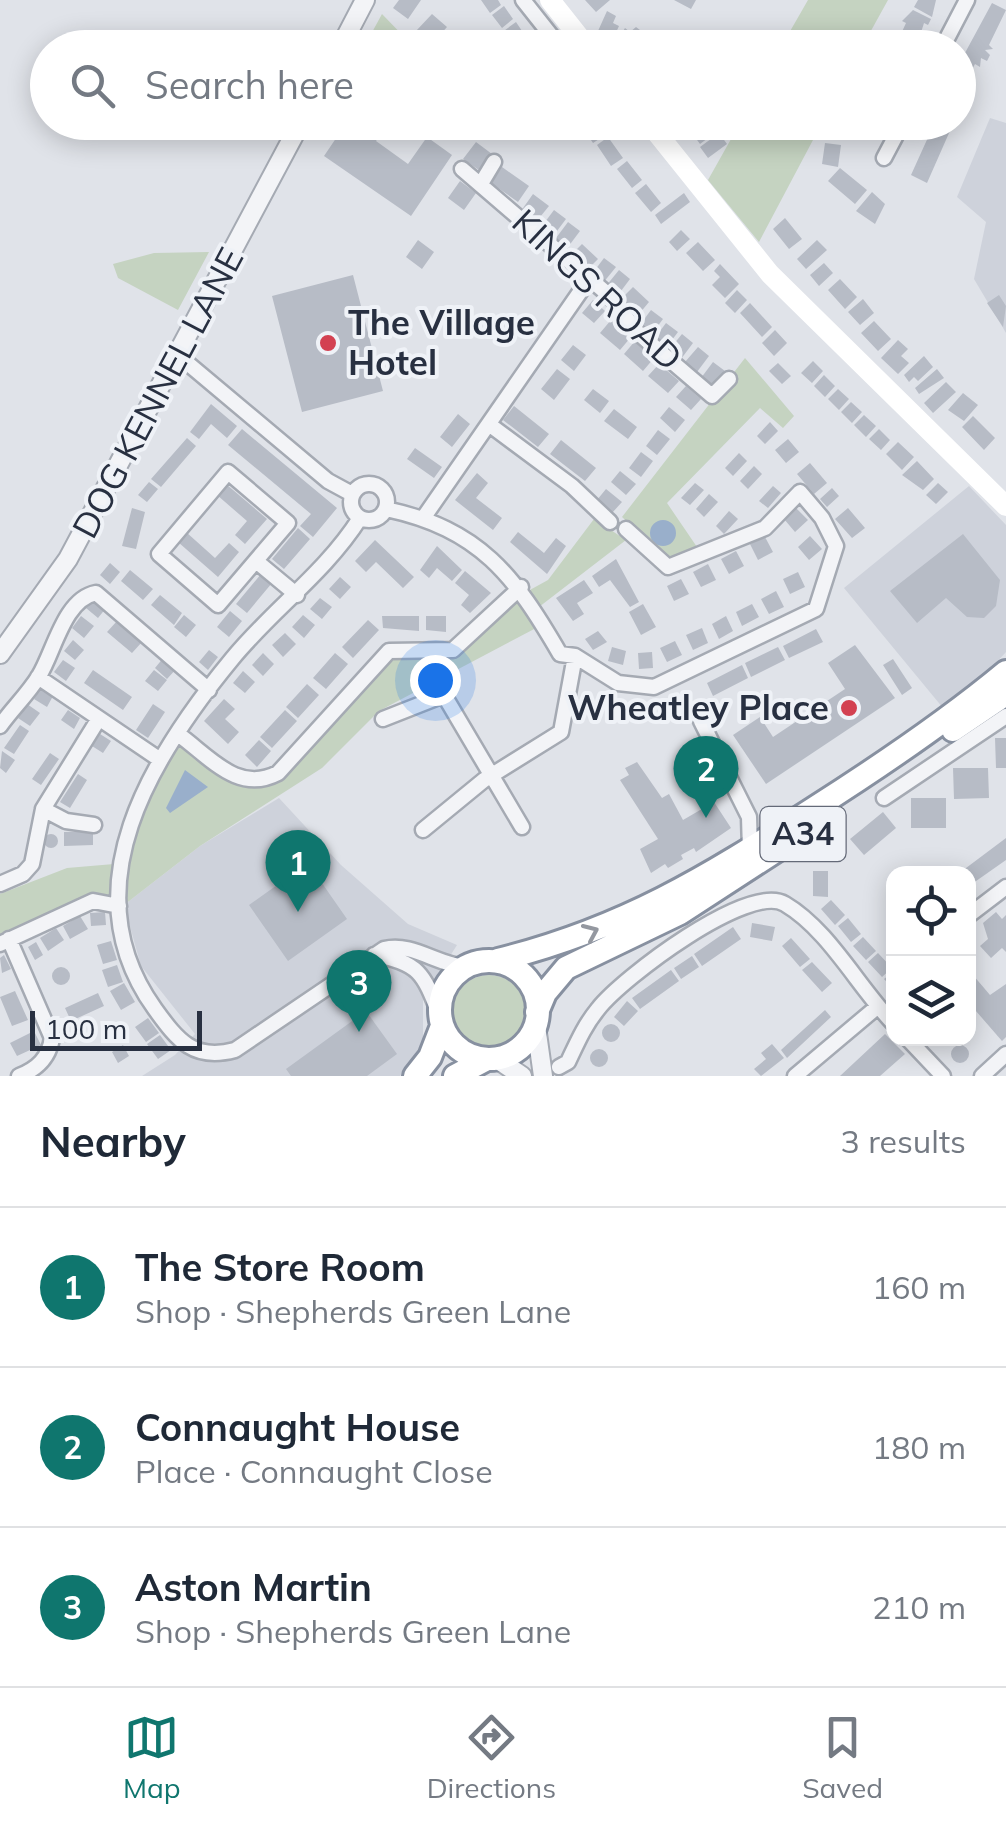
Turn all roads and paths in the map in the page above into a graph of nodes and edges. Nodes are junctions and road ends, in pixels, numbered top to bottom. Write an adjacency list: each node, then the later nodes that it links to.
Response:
1 (365, 0): 5 (street)
2 (523, 0): 6 (street)
3 (550, 0): 7 (main road)
4 (967, 0): 8 (street)
5 (349, 30)
6 (547, 30)
7 (574, 30)
8 (951, 30)
9 (292, 140): 17 (street, DOG KENNEL LANE)
10 (662, 140): 21 (main road)
11 (894, 140): 12 (street)
12 (884, 158)
13 (494, 162): 15 (street, KINGS ROAD)
14 (462, 169): 15 (street, KINGS ROAD)
15 (482, 182): 16 (street, KINGS ROAD)
16 (588, 279): 18 (street, KINGS ROAD); 19 (street)
17 (179, 356): 20 (street); 30 (street, DOG KENNEL LANE)
18 (730, 379)
19 (490, 425): 23 (street); 25 (street)
20 (352, 494): 22 (street); 24 (street)
21 (1006, 506)
22 (386, 508): 23 (street); 24 (street)
23 (424, 517): 28 (street)
24 (360, 518): 29 (street)
25 (610, 522)
26 (626, 529): 31 (street)
27 (256, 561): 27 (street); 29 (street)
28 (521, 588): 31 (street); 41 (street)
29 (296, 595): 34 (street)
30 (0, 654)
31 (575, 656): 43 (street)
32 (1006, 672): 49 (highway, A34)
33 (38, 678): 34 (street); 38 (street); 40 (street)
34 (209, 690): 41 (street)
35 (1006, 694): 56 (highway, A34)
36 (1006, 716): 44 (street)
37 (382, 719): 43 (street)
38 (98, 720): 42 (street); 45 (street)
39 (701, 721): 46 (street)
40 (0, 726)
41 (178, 734): 42 (street)
42 (160, 759): 54 (street)
43 (492, 775): 48 (street); 50 (street)
44 (884, 798)
45 (43, 810): 47 (street); 52 (street)
46 (749, 817): 49 (street); 51 (street)
47 (94, 825)
48 (522, 827)
49 (785, 827): 51 (highway, A34)
50 (422, 830)
51 (750, 850): 60 (highway, A34, one-way to 51)
52 (0, 884)
53 (1006, 887): 55 (street)
54 (119, 906): 58 (street); 59 (street)
55 (976, 910)
56 (680, 913): 57 (street); 64 (highway, A34)
57 (696, 932): 62 (street); 69 (street)
58 (5, 941): 71 (street)
59 (373, 955): 61 (street); 65 (street)
60 (498, 960): 61 (highway, A34); 64 (highway)
61 (466, 967): 65 (highway)
62 (877, 1007): 63 (street); 75 (street)
63 (886, 1016)
64 (536, 1019): 68 (highway, A34); 69 (street)
65 (441, 1021): 68 (highway); 72 (highway)
66 (915, 1046): 76 (street)
67 (1006, 1054): 70 (street)
68 (491, 1059): 73 (highway, A34); 74 (street)
69 (551, 1071)
70 (988, 1073)
71 (19, 1076)
72 (415, 1076)
73 (455, 1076)
74 (522, 1076)
75 (794, 1076)
76 (943, 1076)

